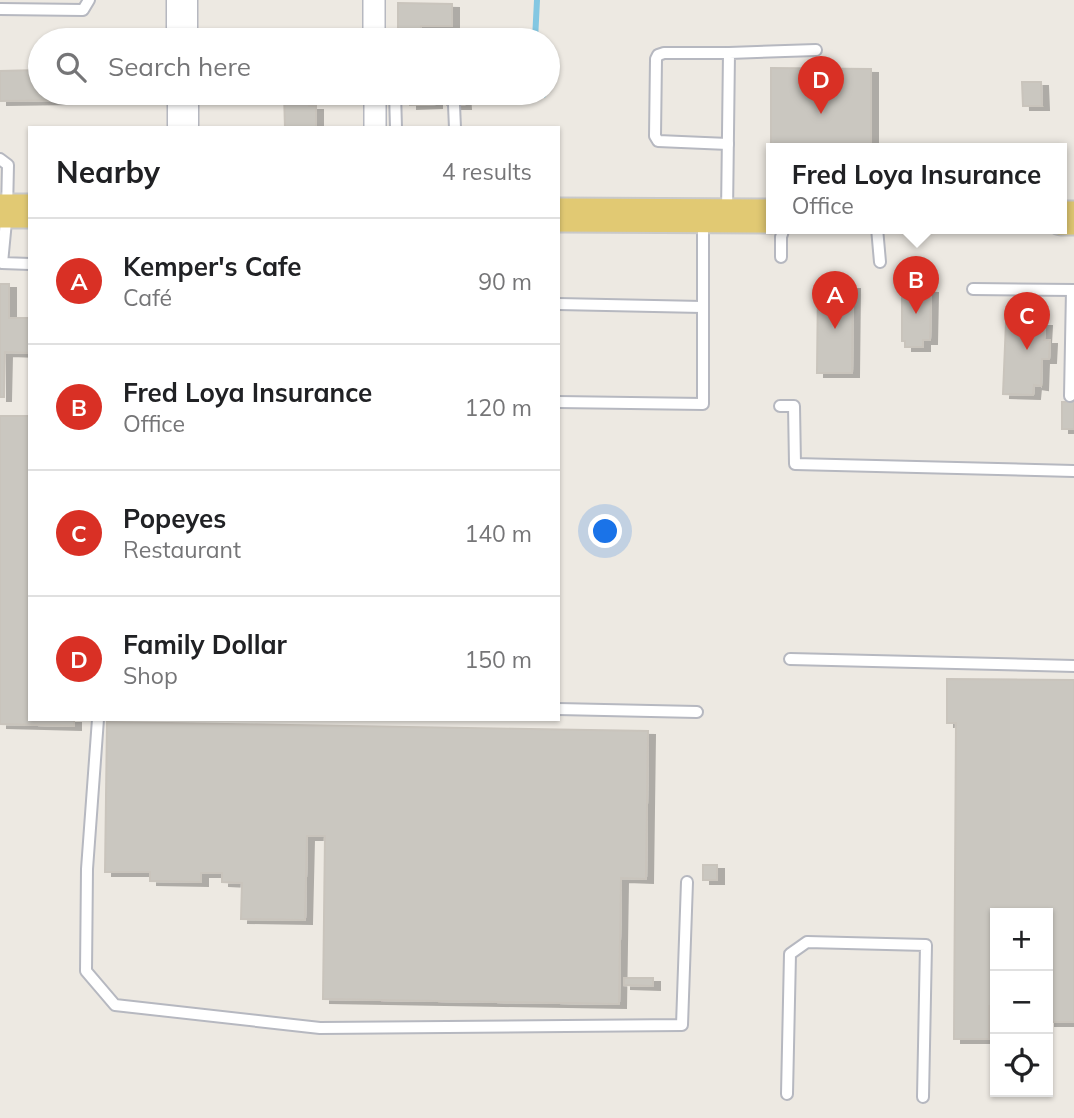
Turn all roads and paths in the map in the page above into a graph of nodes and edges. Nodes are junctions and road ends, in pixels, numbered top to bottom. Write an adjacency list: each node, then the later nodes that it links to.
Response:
1 (89, 0): 4 (lane)
2 (182, 0): 5 (main road)
3 (374, 0): 6 (street)
4 (0, 9)
5 (182, 28)
6 (374, 28)
7 (816, 50): 8 (lane)
8 (729, 53): 17 (lane); 17 (lane)
9 (183, 105): 13 (main road)
10 (375, 105): 14 (street)
11 (396, 105): 15 (lane)
12 (454, 105): 16 (lane)
13 (183, 126)
14 (375, 126)
15 (396, 126)
16 (455, 126)
17 (728, 144): 21 (lane)
18 (0, 159): 19 (lane)
19 (12, 211): 27 (lane)
20 (560, 215): 21 (main road)
21 (715, 216): 22 (main road); 31 (lane)
22 (766, 216)
23 (782, 234): 25 (lane)
24 (878, 234): 26 (lane)
25 (781, 257)
26 (880, 262)
27 (28, 264)
28 (973, 289): 29 (lane)
29 (1073, 290): 32 (lane)
30 (560, 304): 31 (lane)
31 (702, 307): 33 (lane)
32 (1070, 396)
33 (560, 402)
34 (780, 406): 35 (lane)
35 (1074, 471)
36 (790, 659): 37 (lane)
37 (1074, 666)
38 (560, 709): 39 (lane)
39 (698, 712)
40 (98, 721): 41 (lane)
41 (687, 882)
42 (788, 1094): 43 (lane)
43 (923, 1097)

